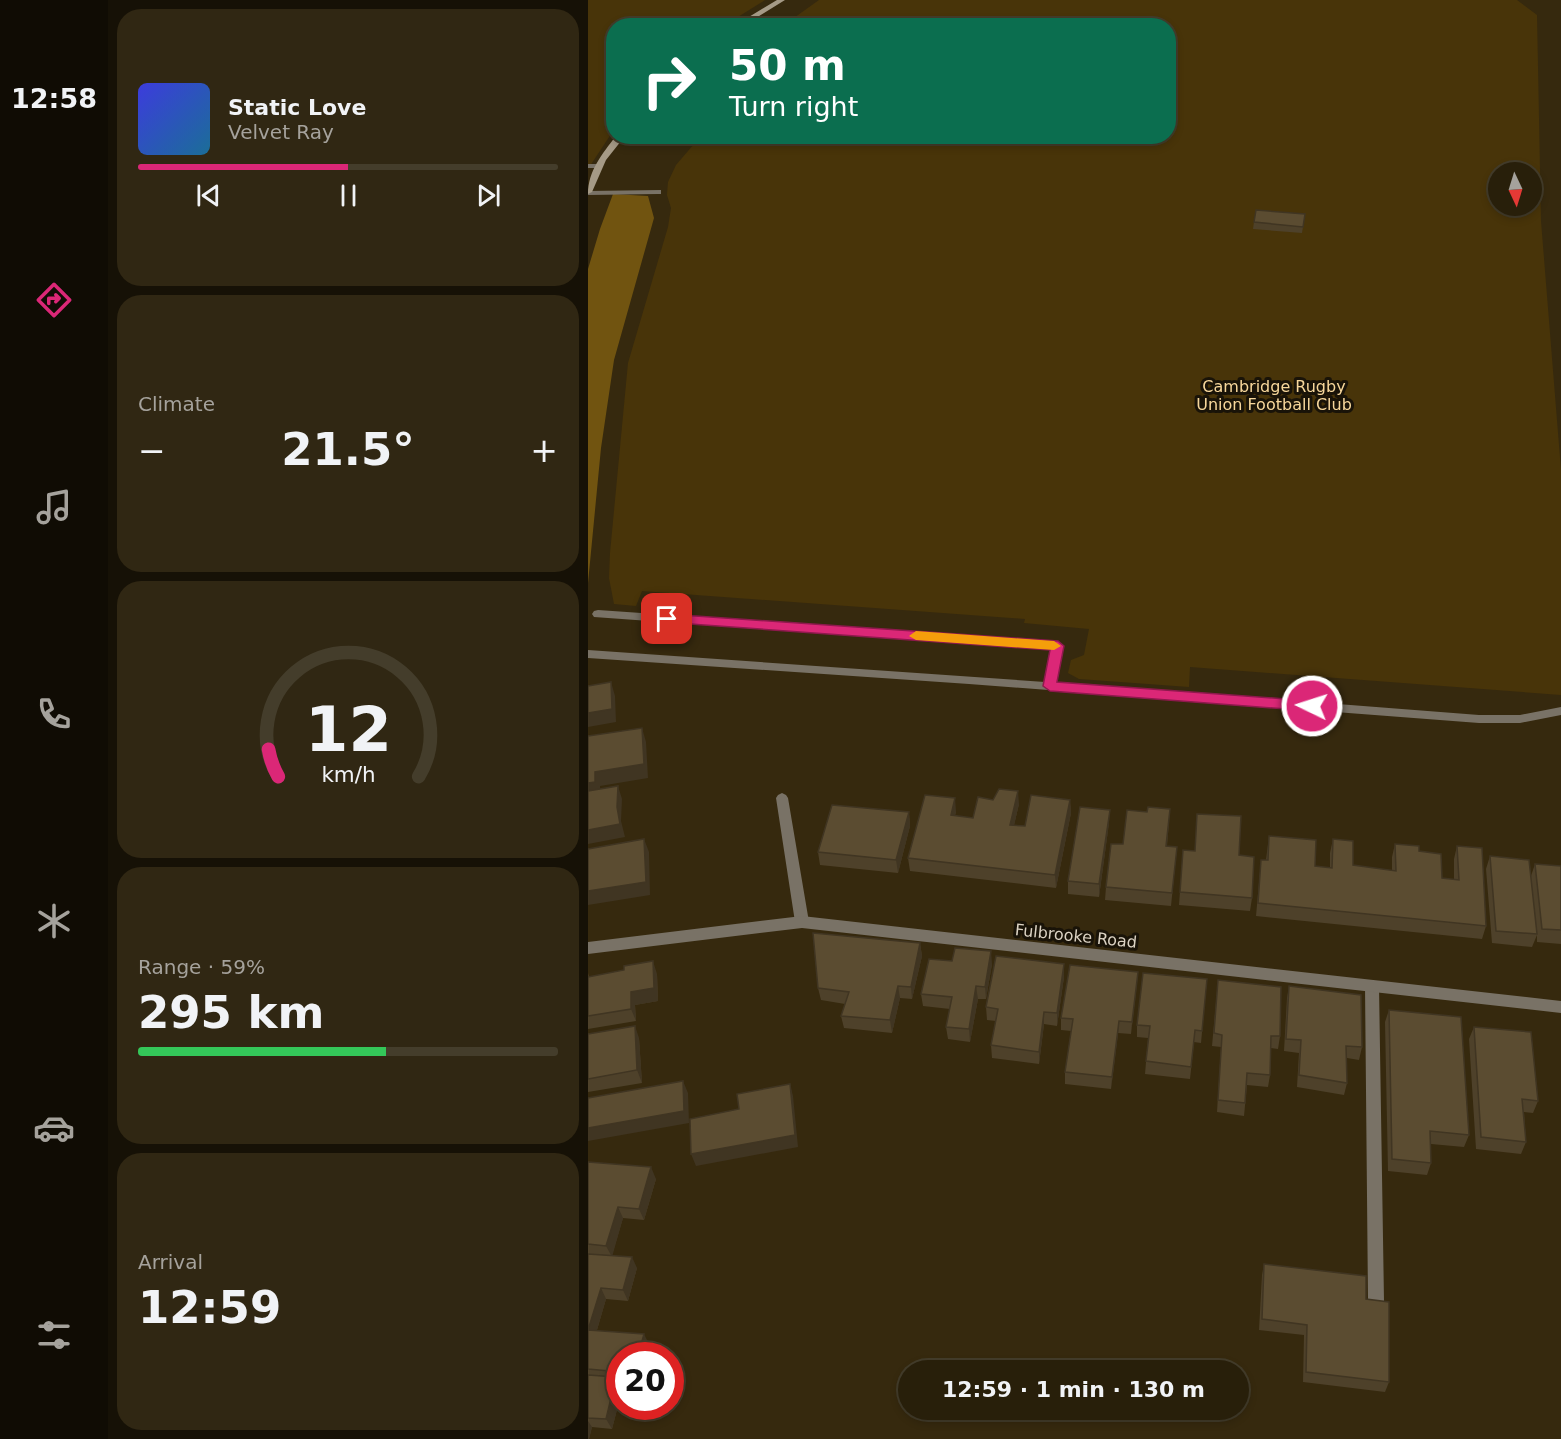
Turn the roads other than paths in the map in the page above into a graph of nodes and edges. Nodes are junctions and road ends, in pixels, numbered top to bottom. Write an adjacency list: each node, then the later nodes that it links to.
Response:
1 (782, 0): 2 (street)
2 (751, 18)
3 (614, 144): 5 (street)
4 (588, 166): 5 (street)
5 (599, 166): 6 (street)
6 (588, 192): 7 (street)
7 (658, 192)
8 (598, 614): 10 (street)
9 (588, 654): 10 (street)
10 (1050, 686): 11 (street)
11 (1561, 711)
12 (782, 798): 13 (street)
13 (802, 922): 14 (street, Fulbrooke Road); 15 (street, Fulbrooke Road)
14 (588, 948)
15 (1372, 986): 16 (street, Fulbrooke Road); 17 (street)
16 (1561, 1007)
17 (1376, 1300)

